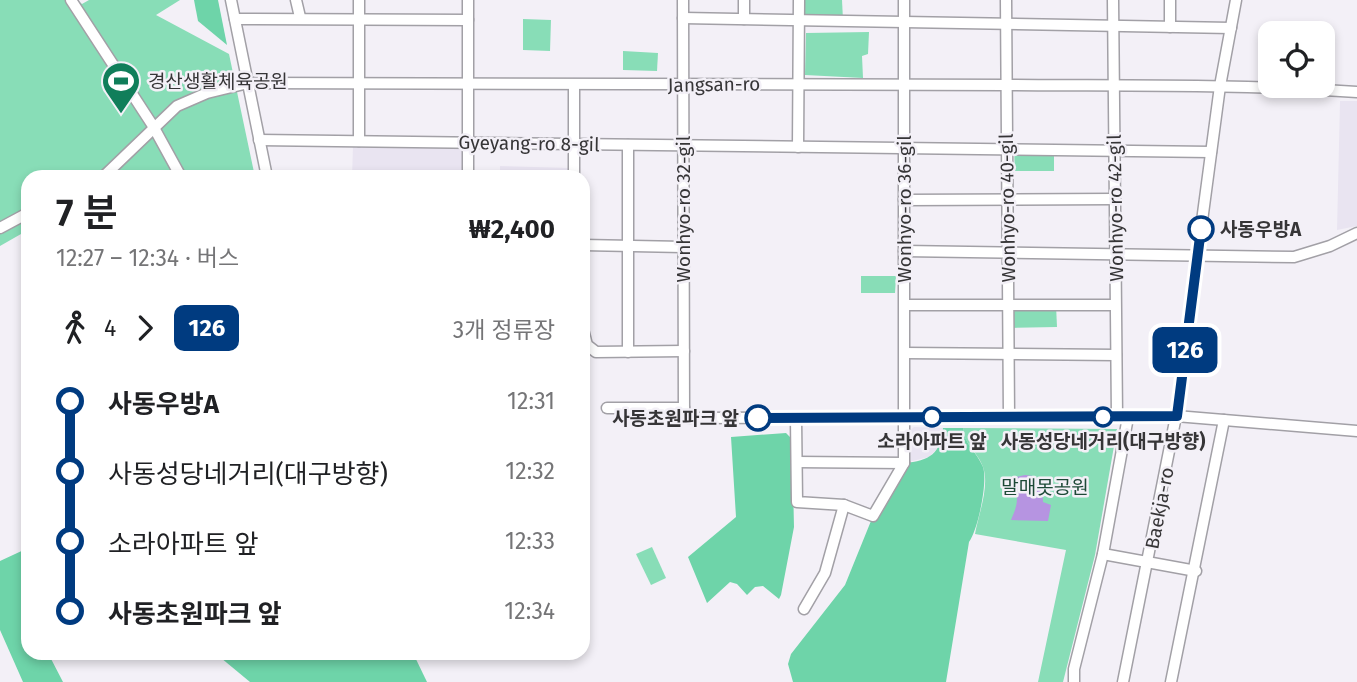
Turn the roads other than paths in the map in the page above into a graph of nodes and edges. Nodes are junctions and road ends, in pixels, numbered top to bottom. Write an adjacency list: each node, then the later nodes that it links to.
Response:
1 (71, 0): 37 (street)
2 (231, 0): 16 (street)
3 (296, 0): 14 (street)
4 (359, 0): 17 (street)
5 (468, 0): 19 (street)
6 (683, 0): 15 (street, Wonhyo-ro 32-gil)
7 (744, 0): 18 (street)
8 (799, 0): 20 (street)
9 (904, 0): 21 (street, Wonhyo-ro 36-gil)
10 (1006, 0): 22 (street, Wonhyo-ro 40-gil)
11 (1113, 0): 23 (street, Wonhyo-ro 42-gil)
12 (1170, 0): 24 (street)
13 (1236, 0): 25 (street, Baekja-ro)
14 (300, 18): 16 (street); 17 (street)
15 (683, 18): 18 (street); 31 (street, Wonhyo-ro 32-gil)
16 (235, 19): 26 (street)
17 (359, 19): 19 (street); 30 (street)
18 (744, 19): 20 (street)
19 (468, 20): 29 (street)
20 (799, 20): 21 (street); 27 (street)
21 (904, 22): 22 (street); 28 (street, Wonhyo-ro 36-gil)
22 (1006, 24): 23 (street); 32 (street, Wonhyo-ro 40-gil)
23 (1113, 26): 24 (street); 33 (street, Wonhyo-ro 42-gil)
24 (1170, 27): 25 (street)
25 (1231, 28): 35 (street, Baekja-ro)
26 (248, 83): 30 (street, Jangsan-ro); 37 (street, Jangsan-ro); 38 (street)
27 (799, 83): 28 (street, Jangsan-ro); 31 (street, Jangsan-ro); 44 (street)
28 (903, 83): 32 (street, Jangsan-ro); 45 (street, Wonhyo-ro 36-gil)
29 (467, 84): 30 (street, Jangsan-ro); 34 (street, Jangsan-ro); 40 (street)
30 (359, 85): 39 (street)
31 (683, 85): 34 (street, Jangsan-ro); 43 (street, Wonhyo-ro 32-gil)
32 (1006, 85): 33 (street, Jangsan-ro); 46 (street, Wonhyo-ro 40-gil)
33 (1114, 85): 35 (street, Jangsan-ro); 47 (street, Wonhyo-ro 42-gil)
34 (574, 86): 41 (street)
35 (1220, 86): 36 (street, Jangsan-ro); 48 (street, Baekja-ro)
36 (1357, 92)
37 (153, 126): 49 (street, Jangsan-ro); 50 (street)
38 (259, 140): 39 (street, Gyeyang-ro 8-gil); 51 (street)
39 (359, 141): 40 (street, Gyeyang-ro 8-gil)
40 (468, 142): 41 (street, Gyeyang-ro 8-gil); 52 (street)
41 (575, 144): 42 (street, Gyeyang-ro 8-gil); 53 (street)
42 (628, 145): 43 (street, Gyeyang-ro 8-gil); 61 (street)
43 (683, 145): 44 (street, Gyeyang-ro 8-gil); 62 (street, Wonhyo-ro 32-gil)
44 (798, 147): 45 (street, Gyeyang-ro 8-gil)
45 (904, 148): 46 (street, Gyeyang-ro 8-gil); 55 (street, Wonhyo-ro 36-gil)
46 (1007, 149): 47 (street, Gyeyang-ro 8-gil); 56 (street, Wonhyo-ro 40-gil)
47 (1114, 151): 48 (street, Gyeyang-ro 8-gil); 54 (street, Wonhyo-ro 42-gil)
48 (1211, 152): 66 (street, Baekja-ro)
49 (110, 170)
50 (177, 170)
51 (265, 170)
52 (468, 170)
53 (574, 170)
54 (1115, 199): 56 (street); 65 (street, Wonhyo-ro 42-gil)
55 (904, 200): 56 (street); 63 (street, Wonhyo-ro 36-gil)
56 (1007, 200): 64 (street, Wonhyo-ro 40-gil)
57 (21, 219): 58 (street)
58 (0, 228)
59 (1357, 233): 66 (street)
60 (590, 245): 61 (street)
61 (628, 246): 62 (street); 72 (street)
62 (683, 247): 71 (street, Wonhyo-ro 32-gil)
63 (904, 251): 64 (street); 67 (street, Wonhyo-ro 36-gil)
64 (1008, 252): 65 (street); 68 (street, Wonhyo-ro 40-gil)
65 (1115, 254): 66 (street); 69 (street, Wonhyo-ro 42-gil)
66 (1197, 255): 79 (street, Baekja-ro)
67 (905, 304): 68 (street); 73 (street, Wonhyo-ro 36-gil)
68 (1008, 305): 69 (street); 74 (street, Wonhyo-ro 40-gil)
69 (1115, 305): 75 (street, Wonhyo-ro 42-gil)
70 (590, 346): 72 (street)
71 (684, 351): 72 (street); 77 (street, Wonhyo-ro 32-gil)
72 (628, 352)
73 (905, 353): 74 (street); 80 (street, Wonhyo-ro 36-gil)
74 (1009, 354): 75 (street); 81 (street, Wonhyo-ro 40-gil)
75 (1116, 355): 78 (street, Wonhyo-ro 42-gil)
76 (607, 408): 77 (street)
77 (684, 413): 82 (street)
78 (1122, 416): 79 (street); 81 (street); 88 (street, Wonhyo-ro 42-gil)
79 (1177, 416): 83 (street); 89 (street, Baekja-ro)
80 (905, 417): 81 (street); 82 (street); 86 (street, Wonhyo-ro 36-gil)
81 (1009, 417)
82 (796, 418): 85 (street)
83 (1224, 420): 84 (street); 90 (street)
84 (1357, 431)
85 (797, 462): 86 (street); 87 (street)
86 (904, 463): 87 (street)
87 (844, 505): 91 (street)
88 (1103, 554): 89 (street); 92 (street, Wonhyo-ro 42-gil)
89 (1148, 562): 90 (street); 93 (street, Baekja-ro)
90 (1196, 571): 94 (street)
91 (804, 609)
92 (1074, 682)
93 (1123, 682)
94 (1171, 682)

